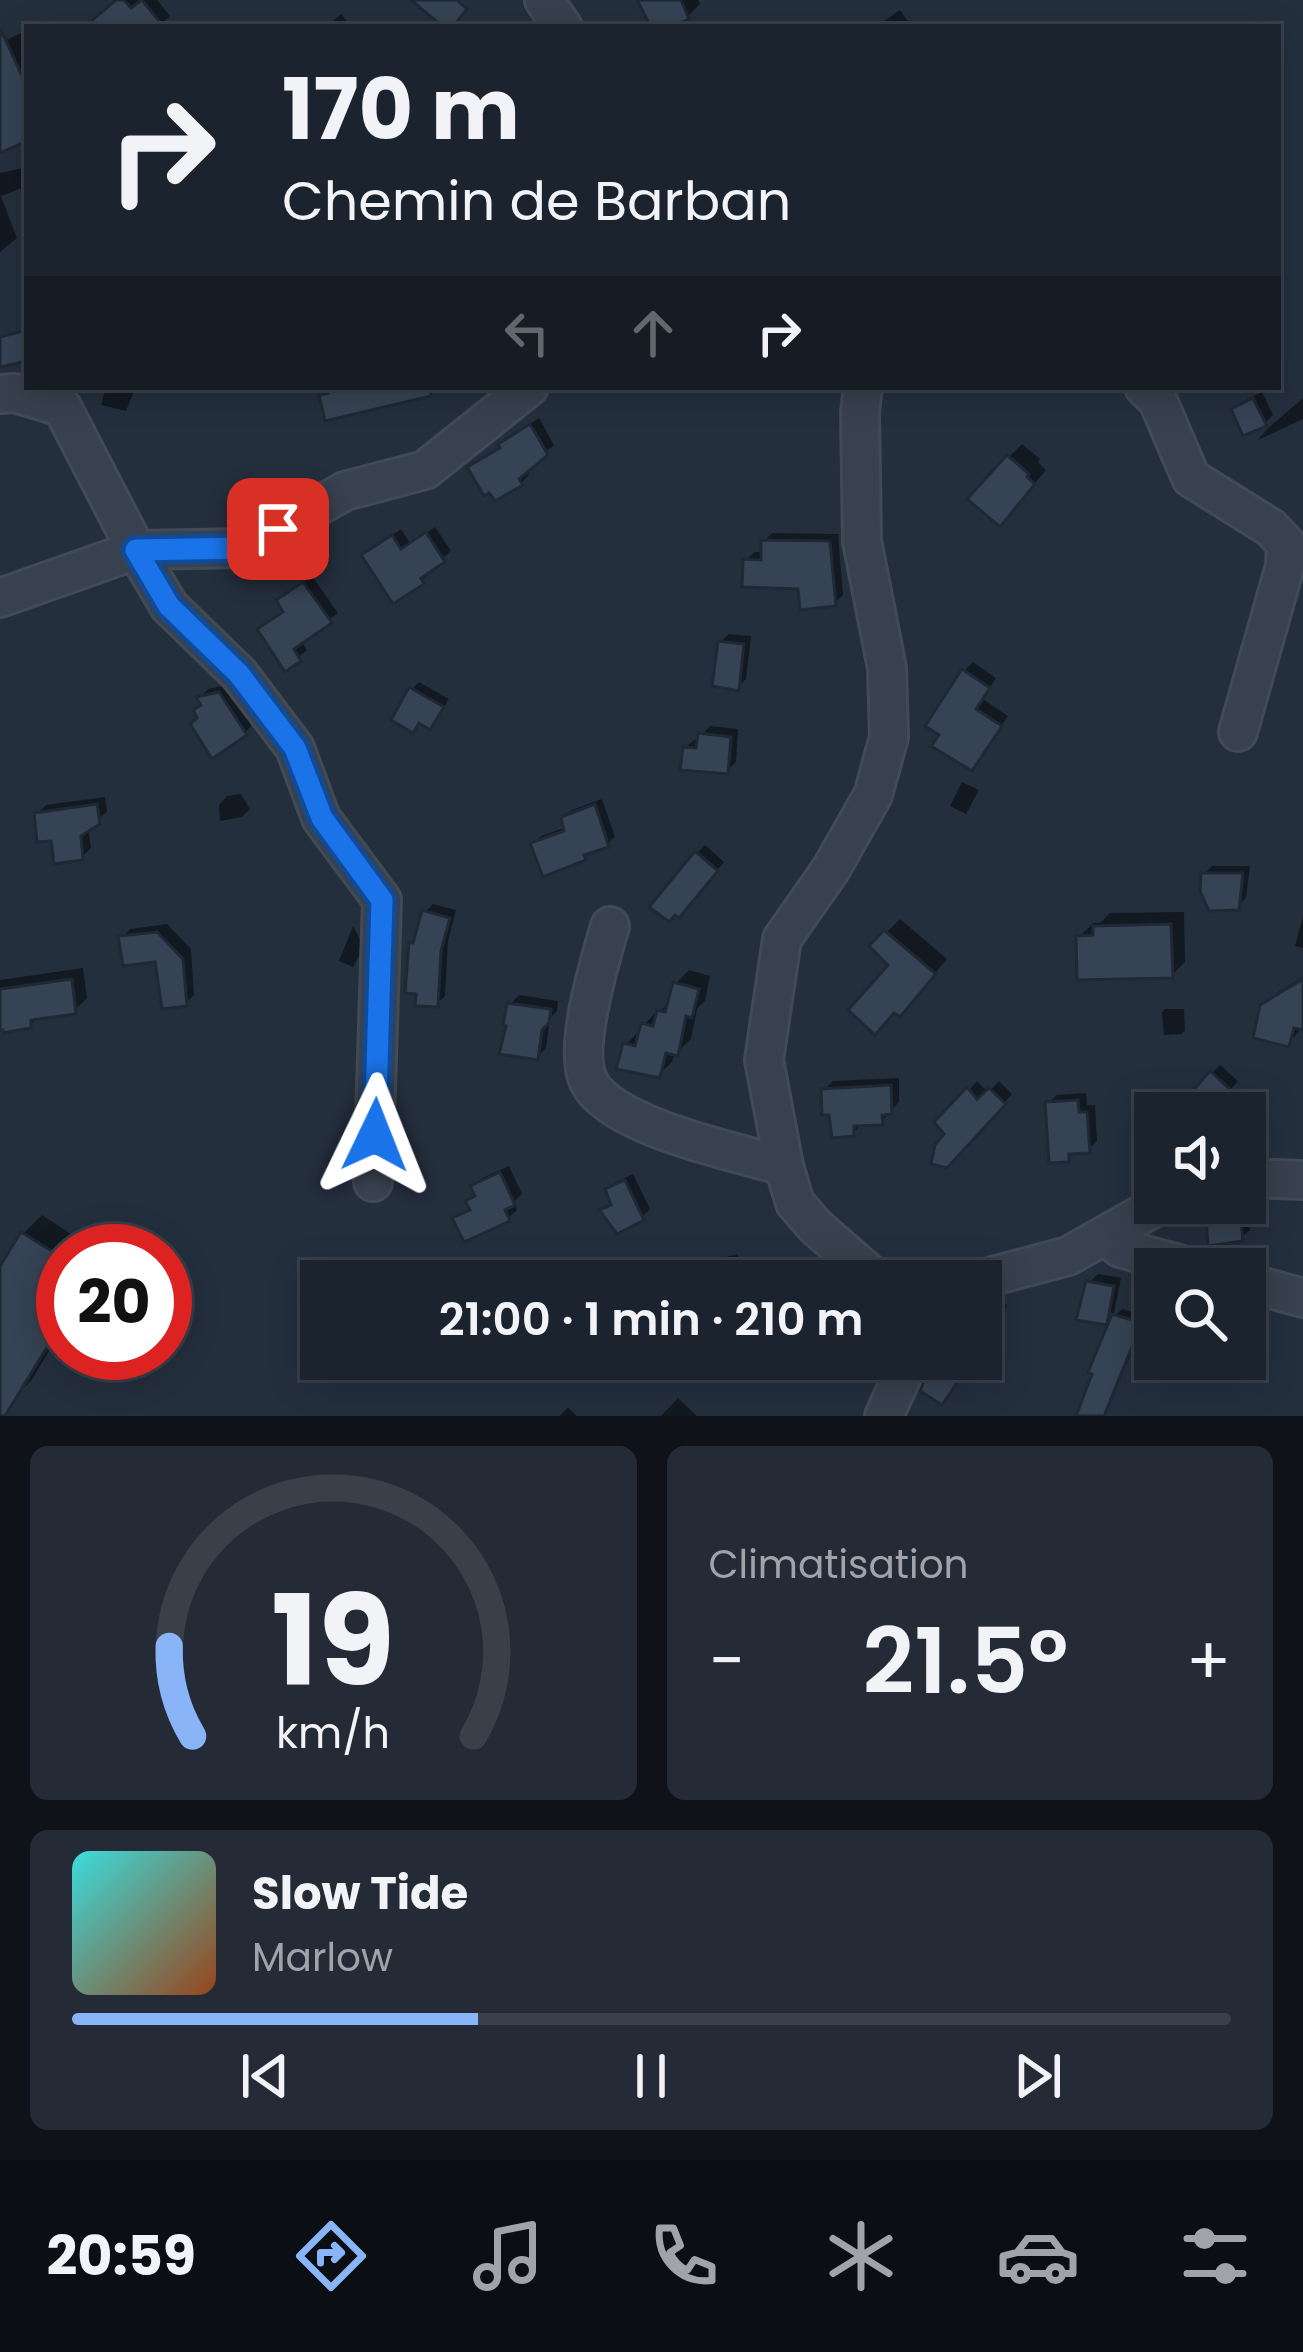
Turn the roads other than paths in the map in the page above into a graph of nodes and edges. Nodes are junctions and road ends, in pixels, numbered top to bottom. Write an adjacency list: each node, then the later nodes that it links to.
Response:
1 (525, 390): 5 (street)
2 (863, 390): 9 (street)
3 (1147, 390): 7 (street)
4 (0, 394): 5 (street)
5 (136, 550): 6 (street); 12 (street)
6 (0, 598)
7 (1238, 731)
8 (610, 926): 9 (street)
9 (784, 1166): 16 (street)
10 (1266, 1179): 11 (street)
11 (1303, 1180)
12 (374, 1182)
13 (1134, 1220): 14 (street)
14 (1107, 1236): 15 (street); 17 (street)
15 (1134, 1252)
16 (853, 1260)
17 (1002, 1276)
18 (1266, 1288): 19 (street)
19 (1303, 1298)
20 (900, 1380): 21 (street)
21 (884, 1416)

